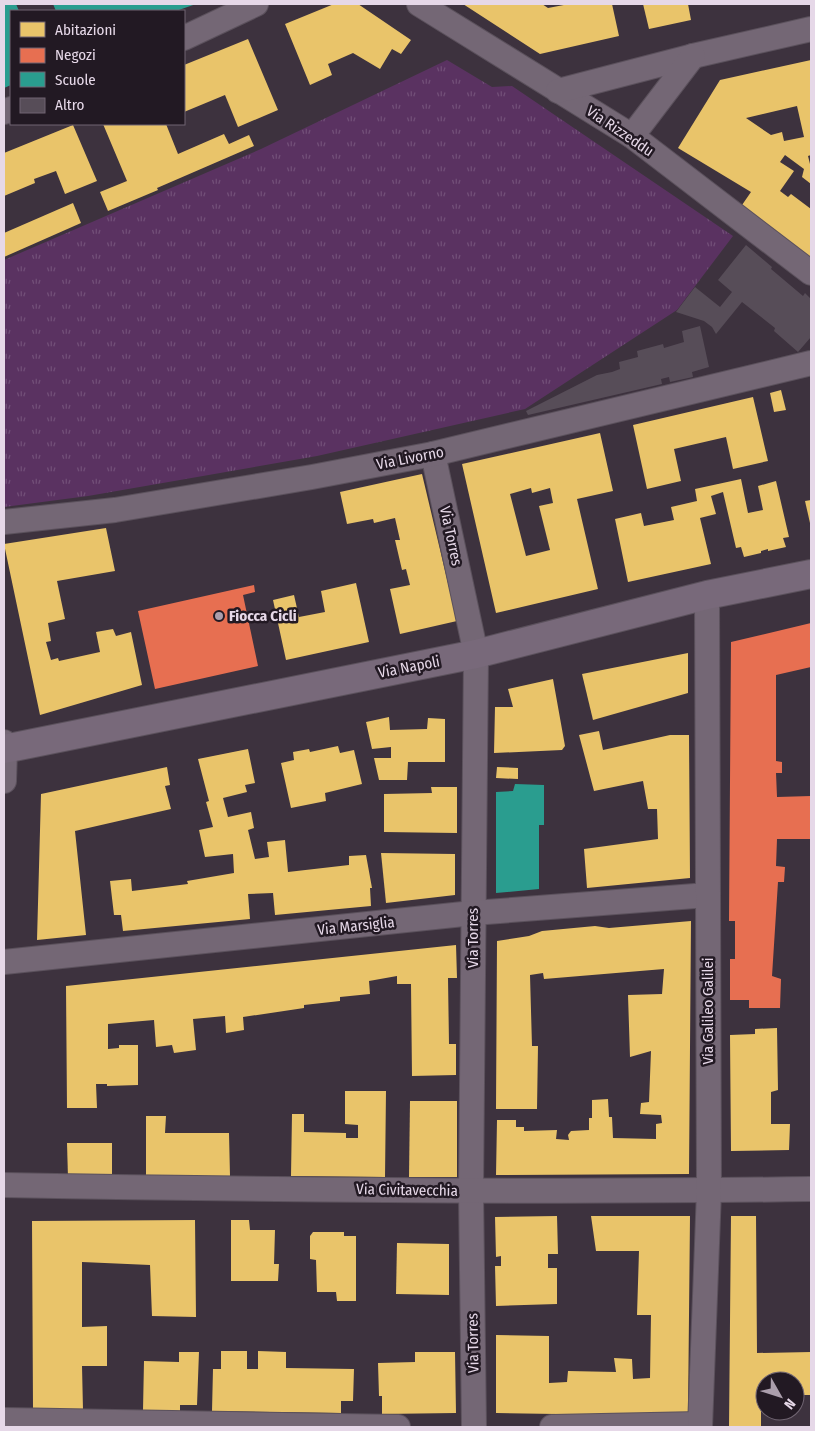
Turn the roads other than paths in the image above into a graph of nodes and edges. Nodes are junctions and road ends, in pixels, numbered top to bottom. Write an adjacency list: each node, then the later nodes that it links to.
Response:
1 (256, 4): 4 (street)
2 (419, 4): 6 (street, Via Rizzeddu)
3 (811, 28): 5 (street)
4 (185, 38)
5 (694, 56): 6 (street); 7 (street)
6 (558, 91): 7 (street, Via Rizzeddu)
7 (632, 136): 8 (street, Via Rizzeddu)
8 (811, 273)
9 (811, 363): 10 (street, Via Livorno)
10 (433, 454): 11 (street, Via Livorno); 14 (street, Via Torres)
11 (4, 522)
12 (811, 574): 13 (main road, Via Napoli)
13 (707, 595): 14 (main road, Via Napoli); 17 (street, Via Galileo Galilei)
14 (476, 654): 15 (main road, Via Napoli); 18 (street, Via Torres)
15 (4, 746): 16 (street)
16 (4, 781)
17 (708, 895): 18 (street, Via Marsiglia); 23 (street, Via Galileo Galilei)
18 (473, 913): 19 (street, Via Marsiglia); 22 (street, Via Torres)
19 (4, 962)
20 (4, 1185): 22 (street, Via Civitavecchia)
21 (811, 1189): 23 (street, Via Civitavecchia)
22 (471, 1191): 23 (street, Via Civitavecchia); 27 (street, Via Torres)
23 (709, 1191): 25 (street, Via Galileo Galilei)
24 (4, 1420): 26 (street)
25 (700, 1426): 28 (street)
26 (398, 1427)
27 (474, 1427)
28 (552, 1427)

